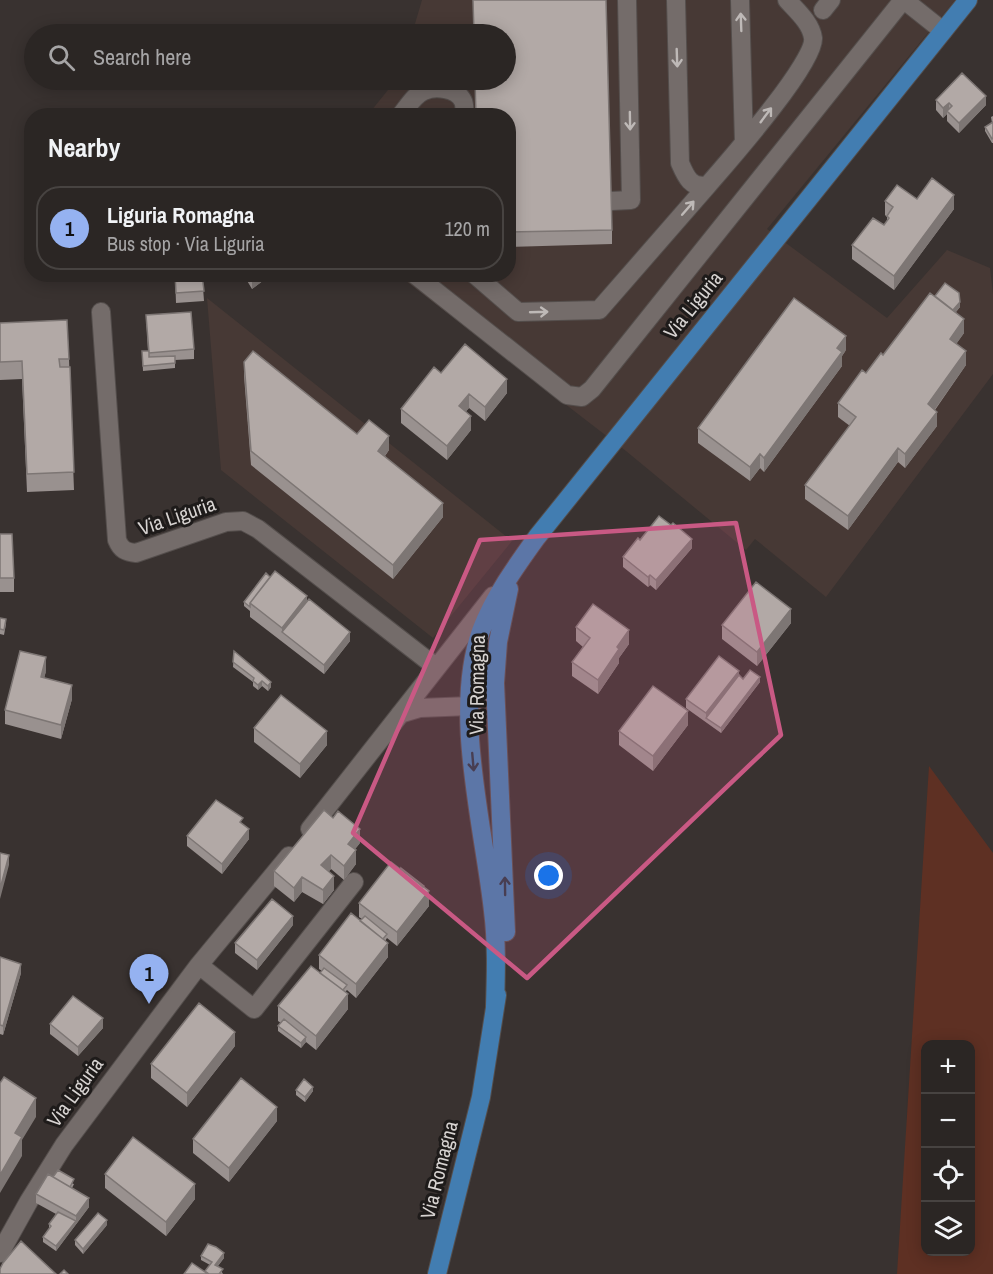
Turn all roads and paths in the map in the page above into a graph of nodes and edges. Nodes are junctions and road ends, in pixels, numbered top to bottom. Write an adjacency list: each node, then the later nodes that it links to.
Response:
1 (627, 0): 14 (street, one-way to 14)
2 (676, 0): 13 (street, one-way to 13)
3 (740, 0): 12 (street, one-way to 3)
4 (787, 0): 12 (street, one-way to 4)
5 (904, 0): 7 (street); 15 (street)
6 (968, 0): 7 (main road, Via Liguria)
7 (943, 31): 18 (main road, Via Liguria)
8 (434, 90): 10 (street)
9 (447, 90): 11 (street)
10 (407, 108)
11 (464, 108)
12 (744, 143): 13 (street)
13 (708, 185): 16 (street, one-way to 13)
14 (611, 201)
15 (424, 282)
16 (483, 282)
17 (101, 312): 22 (street, Via Liguria)
18 (516, 566): 19 (street, Via Liguria); 20 (main road, Via Romagna); 21 (main road, Via Romagna)
19 (457, 641): 20 (street); 22 (street, Via Liguria)
20 (478, 642): 21 (street); 24 (main road, Via Romagna)
21 (497, 654): 23 (main road, Via Romagna)
22 (436, 668): 25 (street, Via Liguria)
23 (495, 683): 24 (street); 28 (main road, Via Romagna, one-way to 23)
24 (470, 706): 25 (street); 28 (main road, Via Romagna, one-way to 28)
25 (400, 714): 27 (street, Via Liguria)
26 (354, 882): 27 (street)
27 (199, 965): 29 (street, Via Liguria)
28 (495, 1006): 30 (main road, Via Romagna)
29 (0, 1253)
30 (437, 1274)

